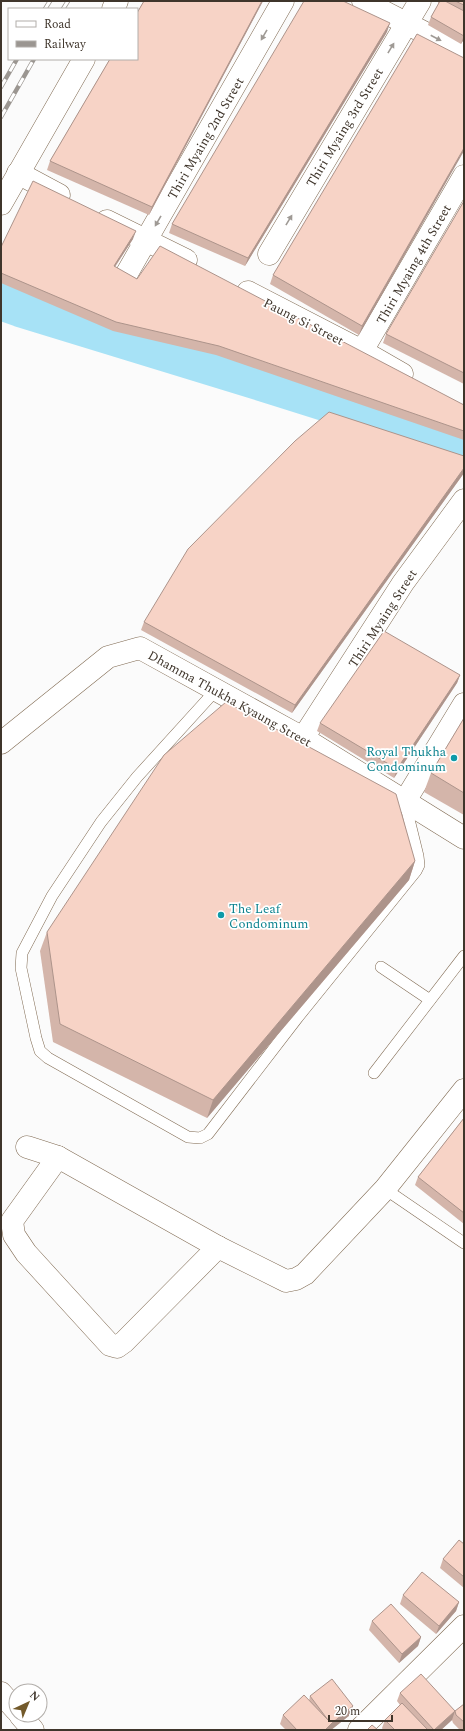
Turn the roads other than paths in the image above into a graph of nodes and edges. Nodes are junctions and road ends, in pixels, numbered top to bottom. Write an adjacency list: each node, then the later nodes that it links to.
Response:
1 (283, 1): 10 (street, Thiri Myaing 2nd Street, one-way to 10)
2 (363, 1): 4 (street)
3 (420, 1): 4 (street, Thiri Myaing 3rd Street)
4 (407, 22): 5 (street, one-way to 5); 11 (street, Thiri Myaing 3rd Street, one-way to 4)
5 (464, 53)
6 (83, 60): 7 (street)
7 (18, 173): 9 (street); 10 (street)
8 (464, 176): 15 (street, Thiri Myaing 4th Street)
9 (1, 204)
10 (147, 240): 12 (street); 13 (street, Thiri Myaing 2nd Street)
11 (269, 254)
12 (200, 268)
13 (126, 275)
14 (227, 281): 15 (street, Paung Si Street)
15 (362, 351): 16 (street, Paung Si Street)
16 (421, 385)
17 (464, 500): 20 (street, Thiri Myaing Street)
18 (216, 690): 20 (street, Dhamma Thukha Kyaung Street); 21 (street, Dhamma Thukha Kyaung Street); 22 (lane)
19 (464, 704): 22 (street)
20 (303, 738): 22 (street, Dhamma Thukha Kyaung Street)
21 (1, 743)
22 (405, 801): 23 (street, Dhamma Thukha Kyaung Street)
23 (464, 838)
24 (464, 956): 26 (lane)
25 (381, 967): 26 (lane)
26 (430, 1000): 27 (lane)
27 (374, 1073)
28 (464, 1090): 31 (street)
29 (27, 1147): 30 (street)
30 (58, 1157): 33 (street); 33 (street)
31 (385, 1189): 32 (lane); 33 (street)
32 (464, 1243)
33 (218, 1247)
34 (464, 1626): 37 (street)
35 (1, 1693): 36 (street)
36 (8, 1701)
37 (359, 1730)

